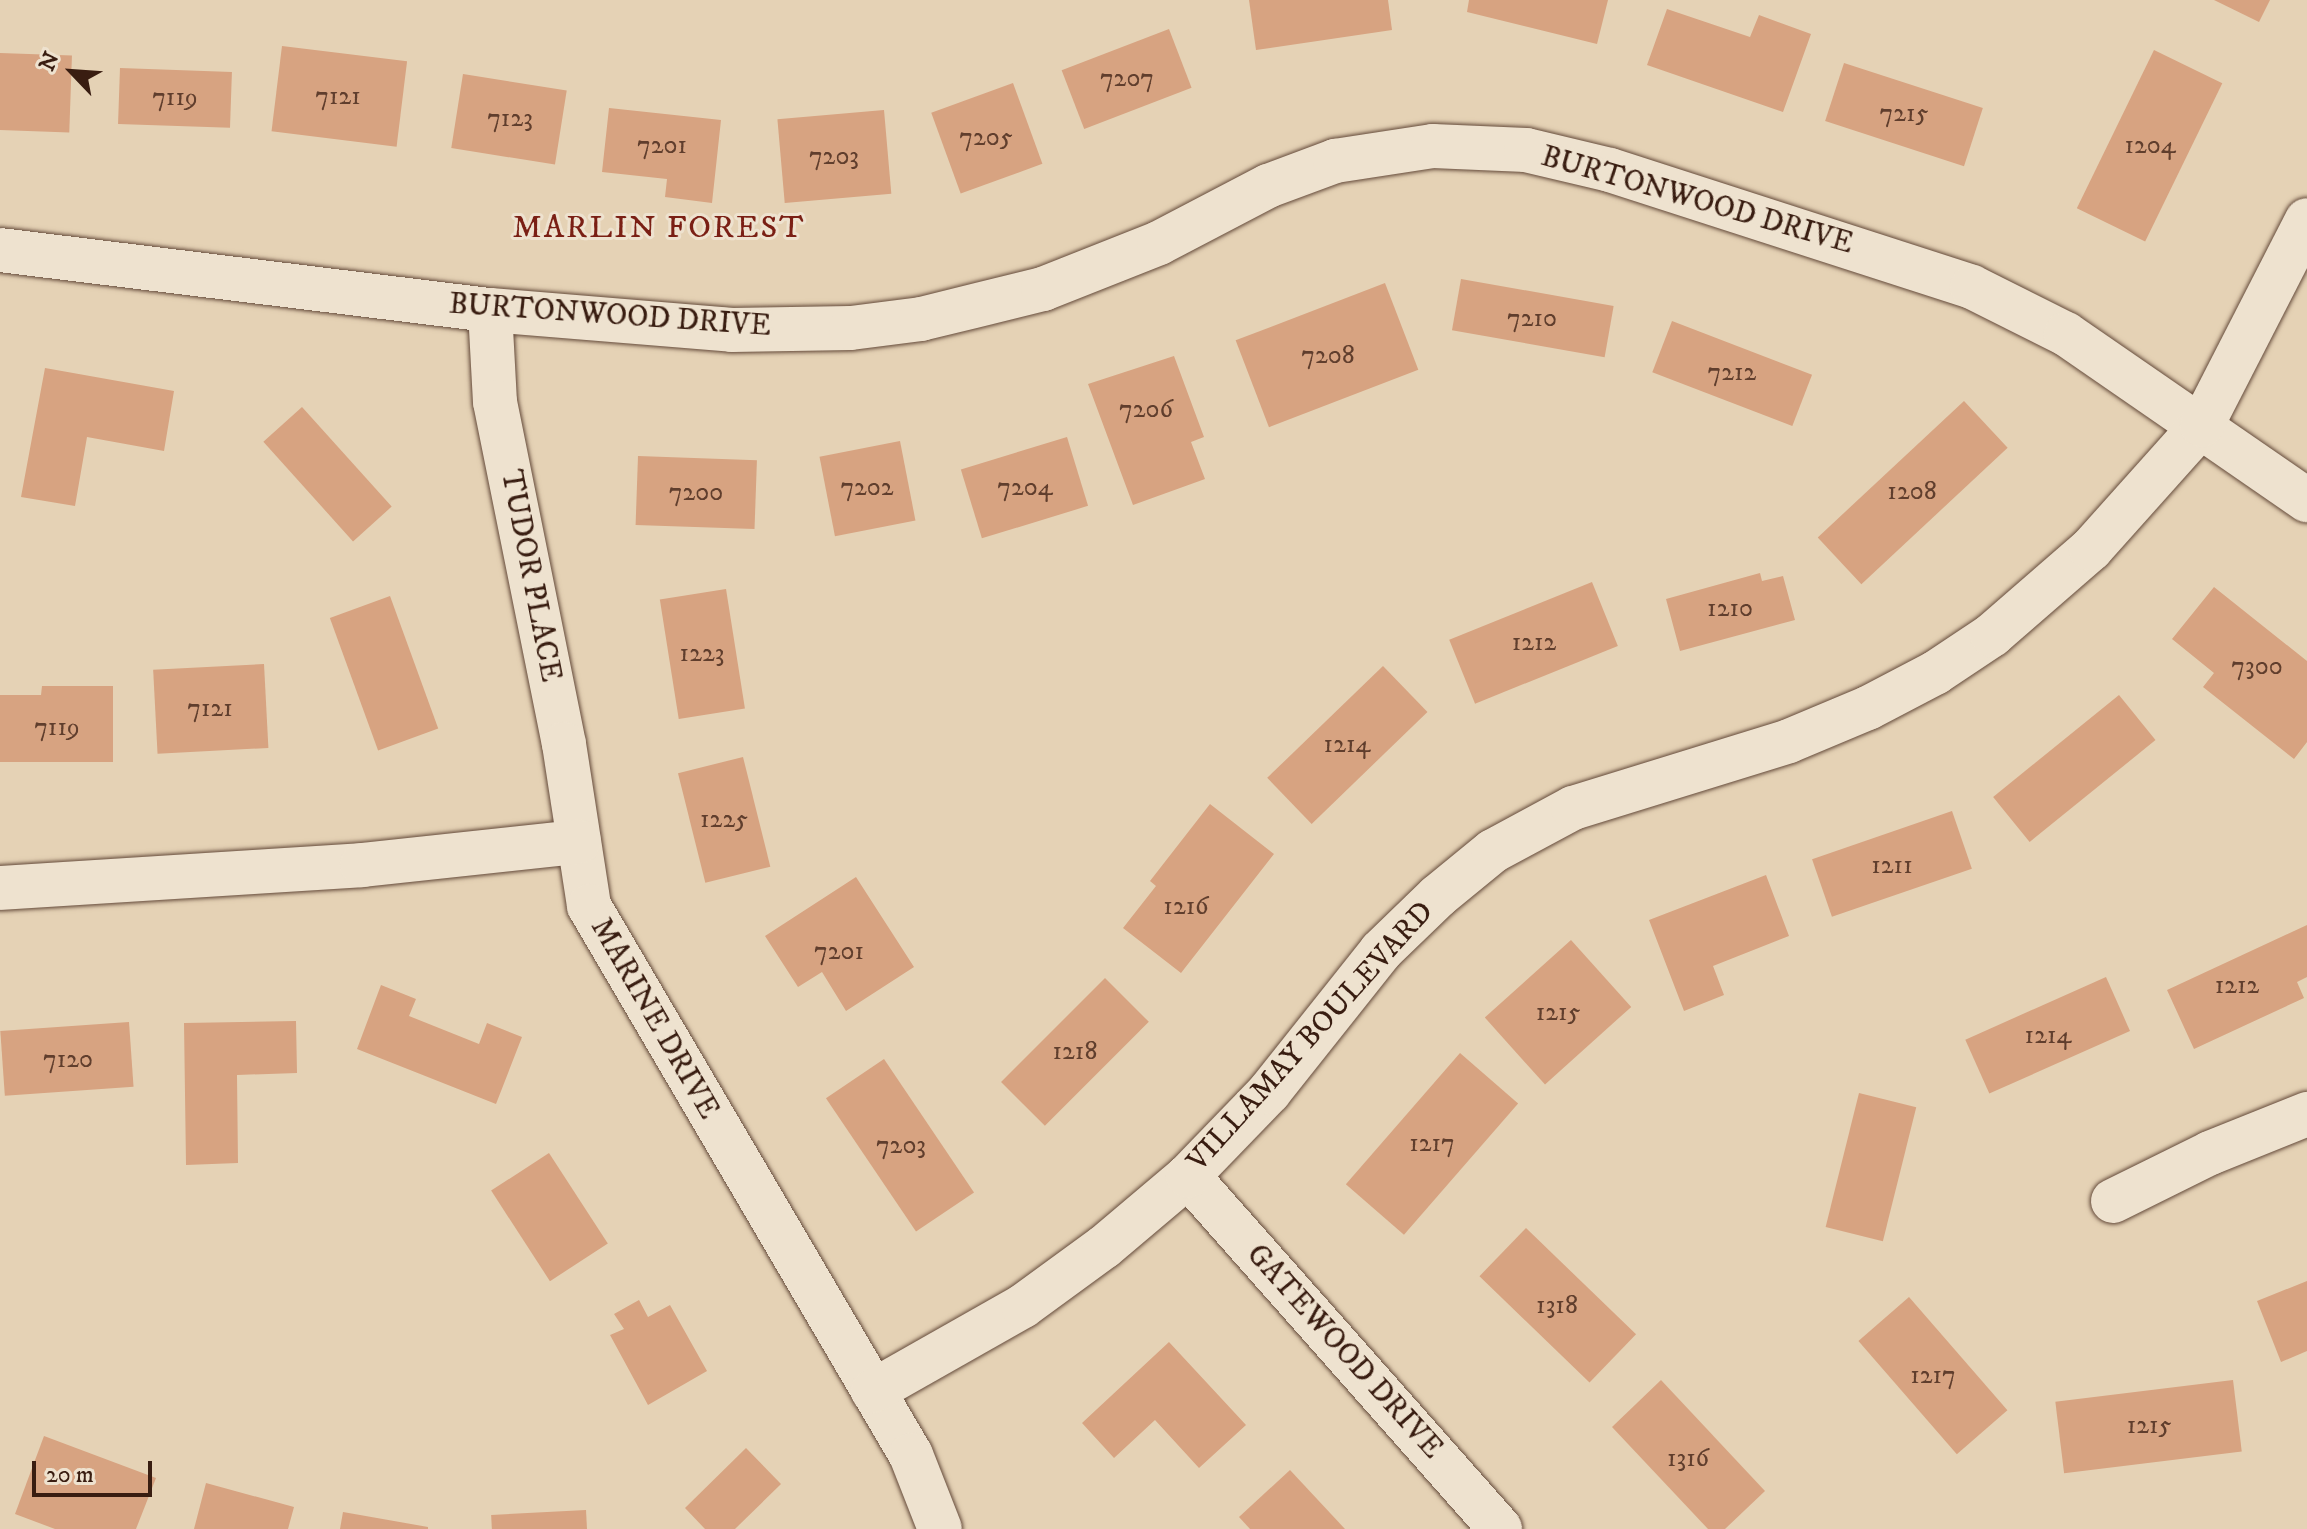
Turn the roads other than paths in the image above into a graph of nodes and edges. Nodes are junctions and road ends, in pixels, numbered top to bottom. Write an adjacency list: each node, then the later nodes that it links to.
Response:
1 (2307, 220): 4 (street, VILLAMAY BOULEVARD)
2 (0, 250): 3 (street, BURTONWOOD DRIVE)
3 (490, 310): 4 (street, BURTONWOOD DRIVE); 6 (street, TUDOR PLACE)
4 (2202, 425): 5 (street, BURTONWOOD DRIVE); 9 (street, VILLAMAY BOULEVARD)
5 (2307, 500)
6 (579, 842): 7 (street); 11 (street, MARINE DRIVE)
7 (0, 888)
8 (2307, 1114): 10 (street)
9 (1188, 1176): 11 (street, VILLAMAY BOULEVARD); 13 (street, GATEWOOD DRIVE)
10 (2113, 1201)
11 (873, 1391): 12 (street, MARINE DRIVE)
12 (940, 1529)
13 (1500, 1529)

